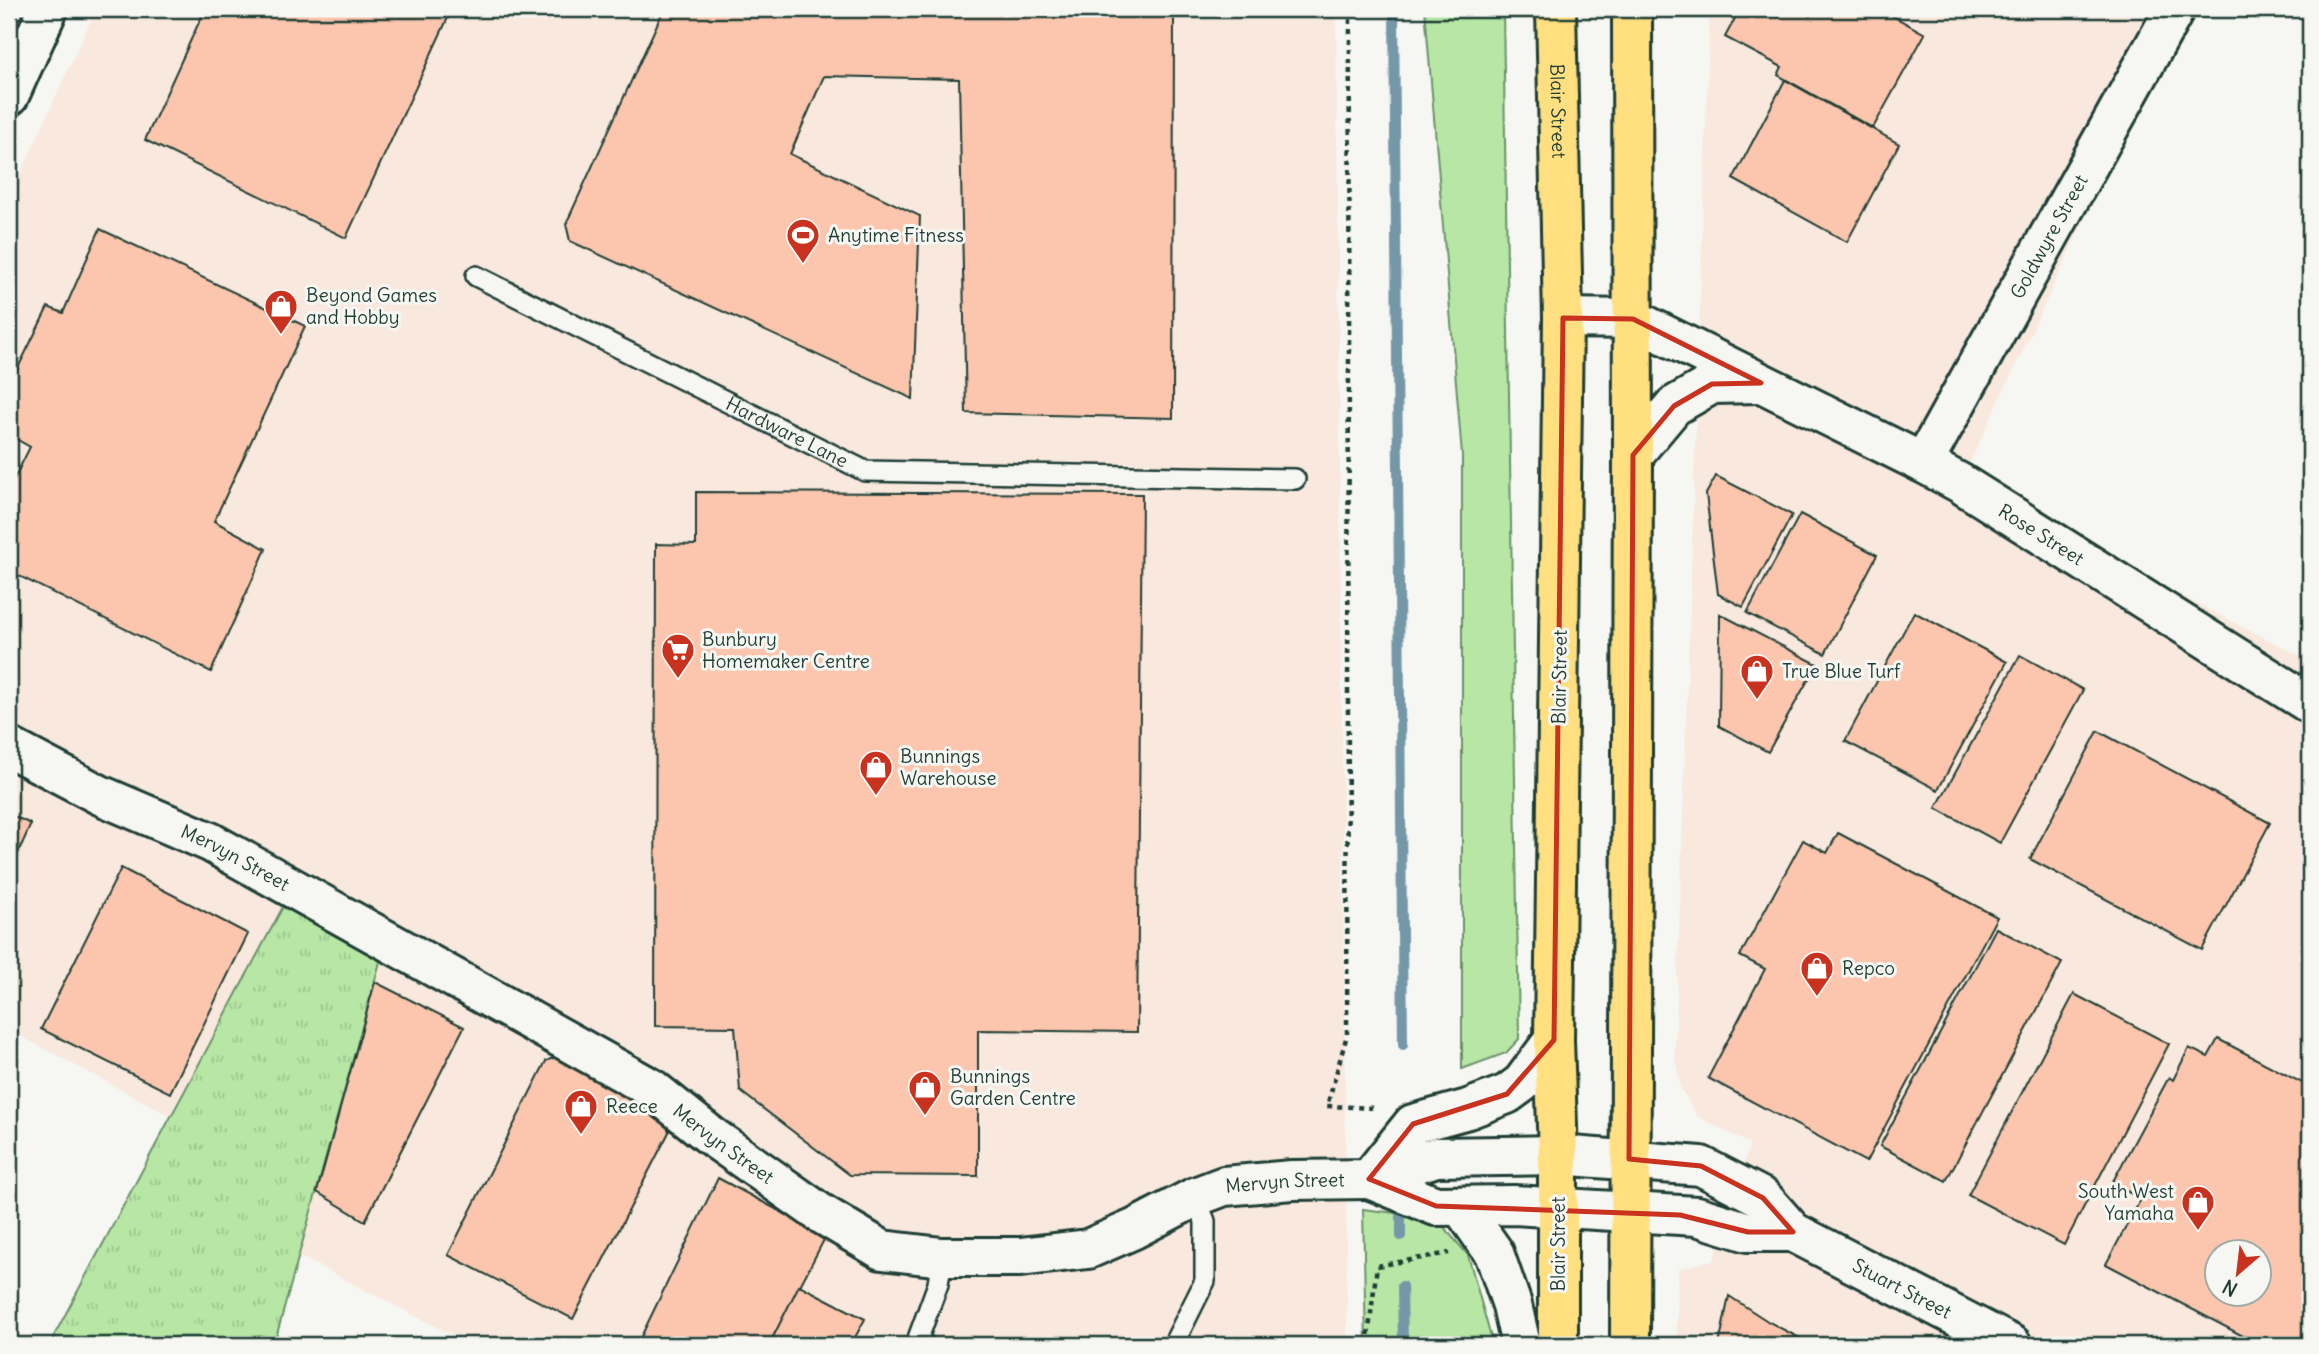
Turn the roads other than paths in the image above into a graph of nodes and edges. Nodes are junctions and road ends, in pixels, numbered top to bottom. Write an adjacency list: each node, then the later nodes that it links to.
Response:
1 (48, 9): 7 (street)
2 (1541, 9): 6 (lane)
3 (1556, 9): 6 (main road, Blair Street)
4 (1632, 9): 10 (main road)
5 (2175, 9): 13 (street, Goldwyre Street)
6 (1556, 67): 9 (main road, Blair Street)
7 (9, 96)
8 (476, 276): 14 (lane, Hardware Lane)
9 (1563, 318): 10 (street, Rose Street); 17 (main road, Blair Street)
10 (1633, 319): 11 (street, Rose Street); 12 (main road)
11 (1761, 383): 12 (street, Rose Street); 13 (street, Rose Street)
12 (1633, 455): 19 (main road)
13 (1923, 463): 15 (street, Rose Street)
14 (1295, 479)
15 (2310, 704)
16 (9, 747): 26 (street, Mervyn Street)
17 (1554, 1040): 18 (main road, Blair Street); 20 (street, Mervyn Street)
18 (1558, 1155): 19 (street, Mervyn Street); 20 (street, Mervyn Street); 23 (main road, Blair Street)
19 (1629, 1159): 24 (main road); 25 (street, Stuart Street)
20 (1369, 1180): 21 (street, Mervyn Street); 22 (street, Mervyn Street)
21 (1195, 1197): 26 (street, Mervyn Street); 28 (lane)
22 (1461, 1206): 23 (street, Mervyn Street); 29 (street)
23 (1559, 1207): 24 (street, Mervyn Street); 30 (main road, Blair Street)
24 (1630, 1213): 25 (street, Stuart Street); 31 (main road)
25 (1793, 1232): 32 (street, Stuart Street)
26 (942, 1257): 27 (lane)
27 (925, 1345)
28 (1173, 1345)
29 (1521, 1345)
30 (1558, 1345)
31 (1630, 1345)
32 (2012, 1345)

